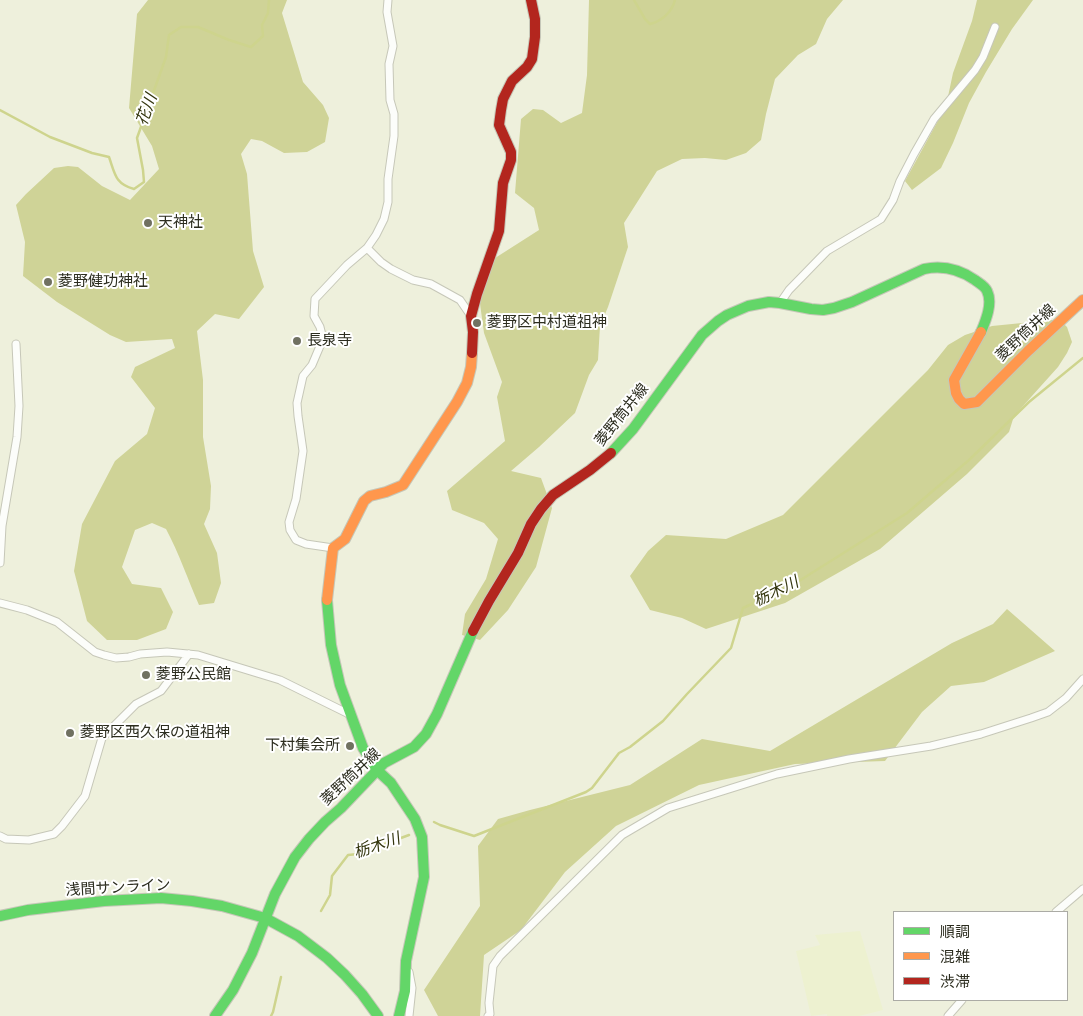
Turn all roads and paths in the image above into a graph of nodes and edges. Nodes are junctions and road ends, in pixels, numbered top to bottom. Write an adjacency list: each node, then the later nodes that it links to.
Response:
1 (388, 0): 4 (street)
2 (531, 0): 7 (main road)
3 (995, 27): 6 (street)
4 (367, 248): 7 (street); 9 (street)
5 (1083, 300): 6 (main road, 菱野筒井線)
6 (780, 303): 15 (main road, 菱野筒井線)
7 (471, 316): 9 (main road)
8 (16, 344): 10 (street)
9 (333, 548): 14 (main road)
10 (0, 563)
11 (0, 603): 12 (street)
12 (189, 654): 14 (street); 16 (street)
13 (1083, 679): 27 (street)
14 (351, 715): 15 (main road)
15 (377, 770): 20 (main road, 菱野筒井線); 21 (main road)
16 (0, 836)
17 (1083, 889): 18 (street)
18 (1057, 911)
19 (0, 916): 20 (main road, 浅間サンライン)
20 (265, 918): 23 (main road, 菱野筒井線); 24 (main road, 浅間サンライン)
21 (406, 961): 25 (main road); 26 (street)
22 (961, 1001): 28 (street)
23 (215, 1016)
24 (378, 1016)
25 (399, 1016)
26 (409, 1016)
27 (488, 1016)
28 (948, 1016)

